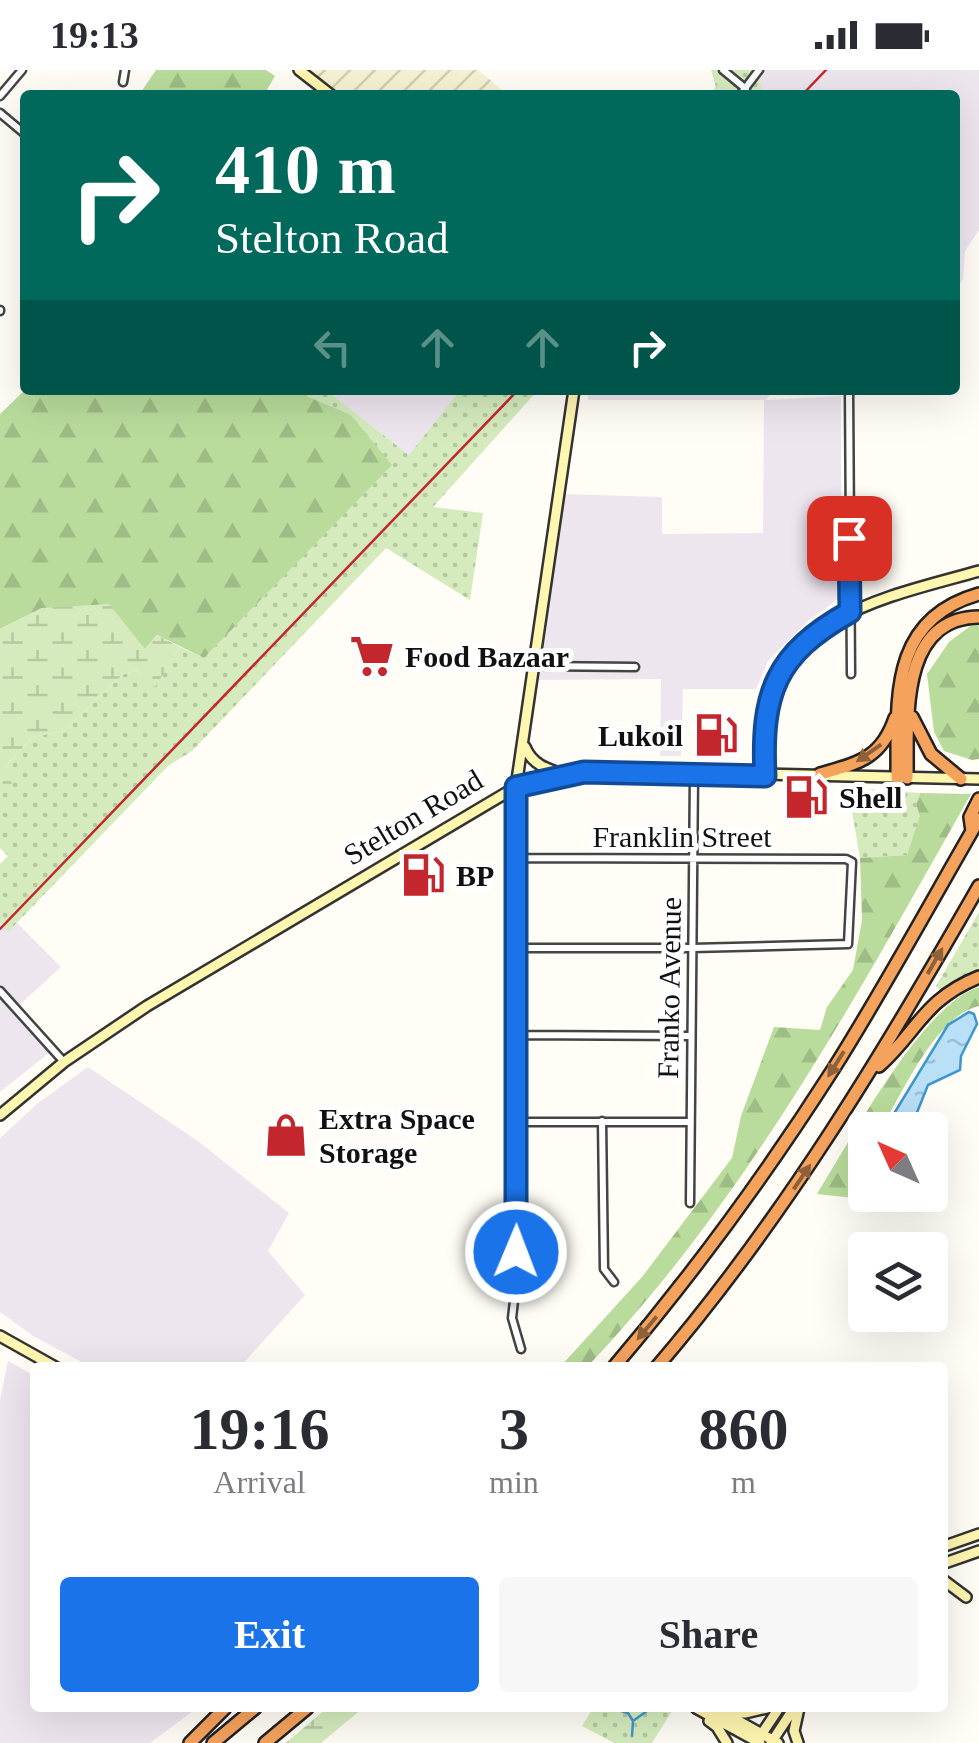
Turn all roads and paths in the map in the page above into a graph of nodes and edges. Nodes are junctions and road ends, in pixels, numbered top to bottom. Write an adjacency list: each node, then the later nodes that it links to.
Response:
1 (22, 70): 8 (street)
2 (125, 70): 5 (street)
3 (299, 70): 6 (main road)
4 (723, 70): 7 (street)
5 (123, 82)
6 (325, 90)
7 (741, 90)
8 (0, 96)
9 (0, 113): 10 (street)
10 (20, 130)
11 (573, 395): 17 (main road)
12 (849, 395): 15 (street)
13 (979, 570): 15 (main road)
14 (979, 594): 20 (highway)
15 (850, 612): 19 (street); 25 (main road)
16 (979, 617): 20 (highway)
17 (532, 666): 18 (street); 21 (main road)
18 (634, 668)
19 (851, 674)
20 (904, 710): 23 (highway, one-way to 23); 26 (highway); 27 (highway)
21 (523, 743): 24 (main road); 28 (main road)
22 (694, 774): 24 (main road, Stelton Road); 25 (main road, Stelton Road); 33 (street, Franko Avenue)
23 (820, 774): 25 (main road, Stelton Road); 26 (main road, Stelton Road)
24 (566, 775): 28 (main road, Stelton Road)
25 (765, 776)
26 (902, 778): 27 (main road, Stelton Road)
27 (971, 779)
28 (516, 787): 32 (street); 41 (main road, Stelton Road)
29 (979, 799): 31 (highway)
30 (979, 819): 31 (highway)
31 (972, 831): 52 (highway, one-way to 52)
32 (518, 858): 33 (street, Franklin Street); 35 (street)
33 (694, 859): 36 (street, Franko Avenue); 36 (street, Franklin Street)
34 (979, 886): 42 (highway, one-way to 34)
35 (518, 948): 36 (street); 39 (street)
36 (692, 948): 40 (street, Franko Avenue)
37 (979, 977): 42 (highway)
38 (0, 992): 41 (street)
39 (517, 1035): 40 (street); 45 (street)
40 (691, 1036): 46 (street, Franko Avenue)
41 (64, 1062): 43 (main road, Stelton Road)
42 (868, 1076): 53 (highway, one-way to 42)
43 (0, 1115)
44 (602, 1121): 45 (street); 46 (street); 48 (street)
45 (517, 1122): 50 (street)
46 (689, 1122): 47 (street, Franko Avenue)
47 (690, 1202)
48 (614, 1282)
49 (0, 1336): 51 (main road)
50 (521, 1350)
51 (46, 1362)
52 (618, 1362)
53 (661, 1362)
54 (979, 1534): 55 (main road)
55 (948, 1545)
56 (979, 1550): 57 (main road)
57 (948, 1562)
58 (948, 1583): 59 (main road)
59 (966, 1597)
60 (221, 1712): 71 (highway)
61 (251, 1712): 72 (highway)
62 (302, 1712): 73 (highway)
63 (698, 1712): 74 (main road)
64 (701, 1712): 69 (main road)
65 (722, 1712): 69 (main road)
66 (776, 1712): 69 (main road)
67 (793, 1712): 70 (main road)
68 (796, 1712): 75 (main road)
69 (758, 1740): 70 (main road)
70 (774, 1742)
71 (190, 1743)
72 (213, 1743)
73 (265, 1743)
74 (727, 1743)
75 (798, 1743)

